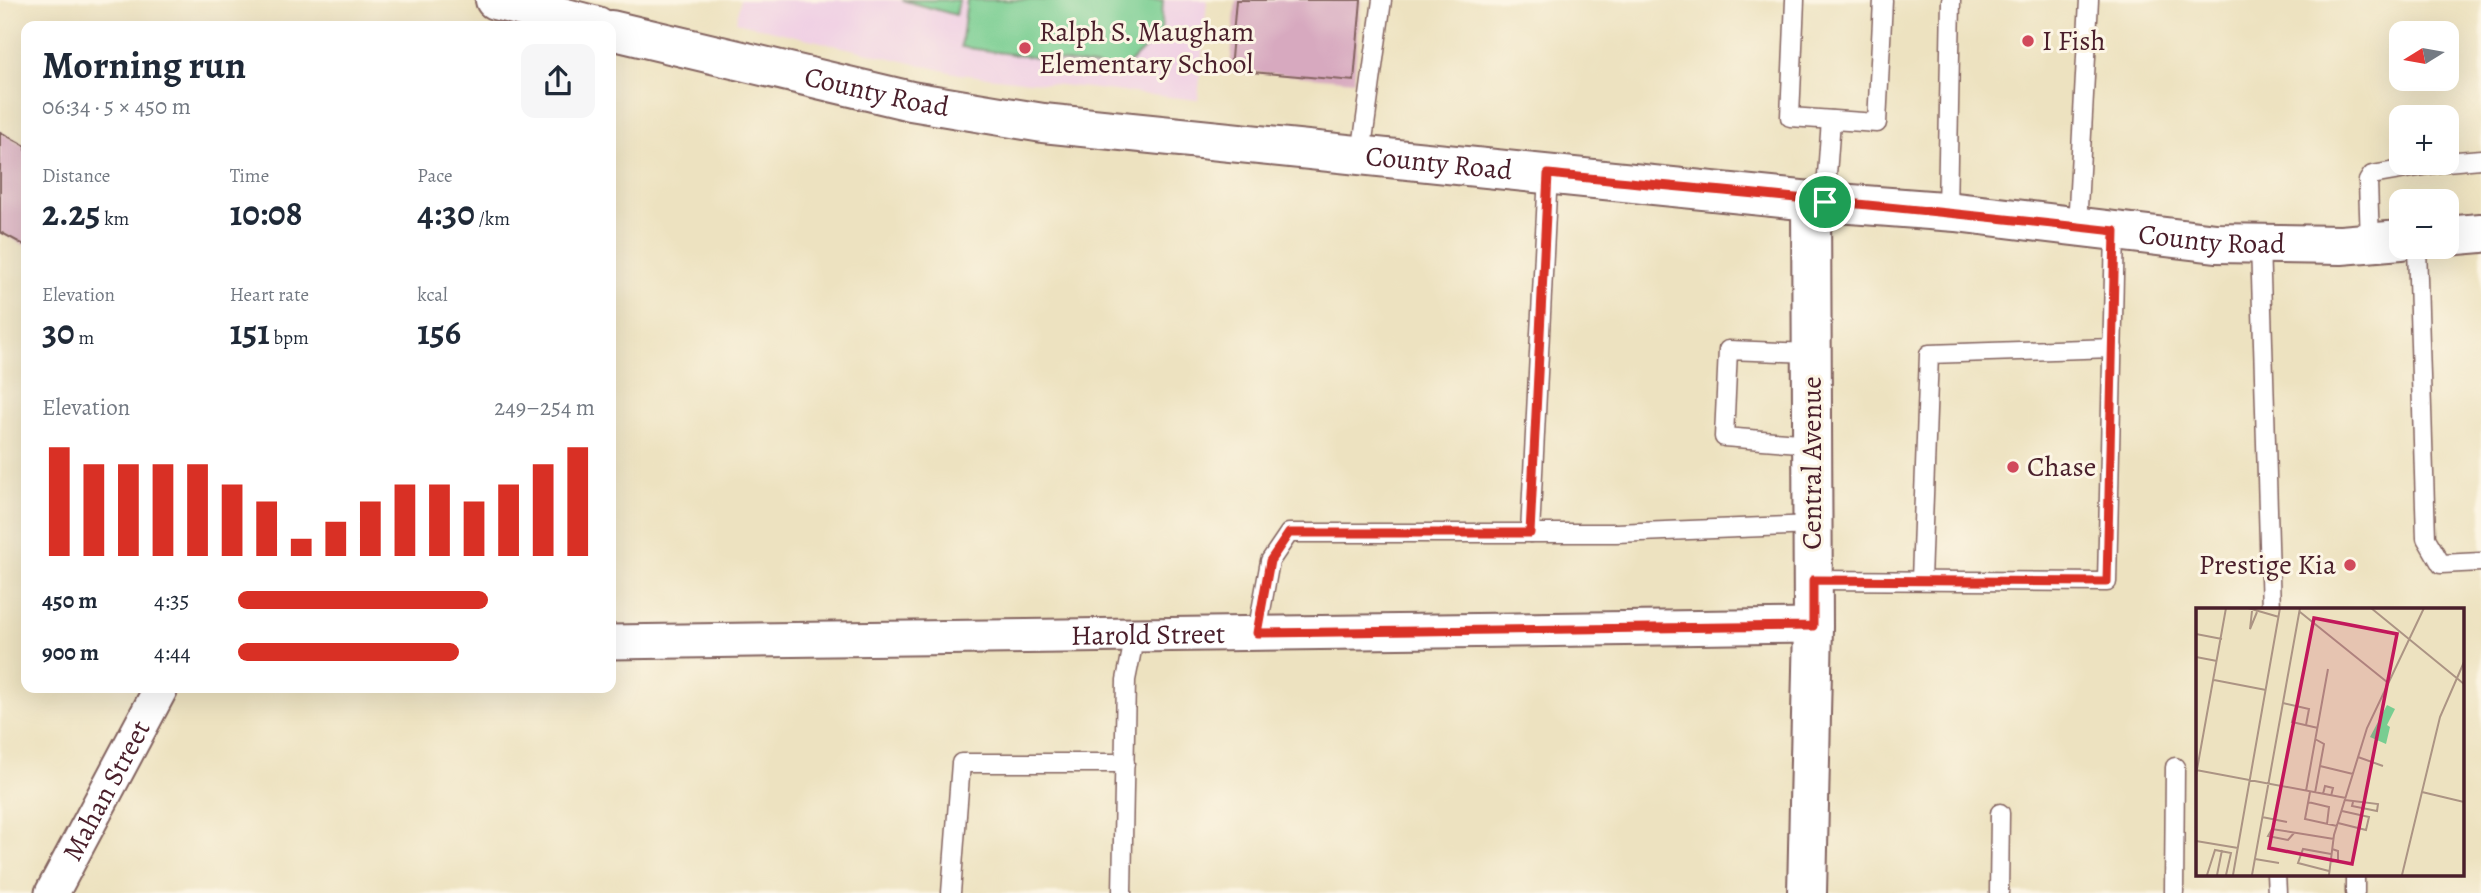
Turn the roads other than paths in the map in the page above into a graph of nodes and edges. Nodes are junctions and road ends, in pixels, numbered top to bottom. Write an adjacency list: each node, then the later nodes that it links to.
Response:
1 (1382, 0): 10 (lane)
2 (1795, 0): 9 (lane)
3 (1883, 0): 9 (lane)
4 (1951, 0): 16 (lane)
5 (2089, 0): 17 (lane)
6 (511, 11): 7 (main road)
7 (568, 21)
8 (616, 31): 10 (main road, County Road)
9 (1831, 120): 15 (lane)
10 (1361, 155): 14 (main road, County Road)
11 (2481, 159): 12 (lane)
12 (2459, 161)
13 (2389, 172): 21 (lane)
14 (1548, 174): 15 (main road, County Road); 28 (lane)
15 (1818, 202): 16 (main road, County Road); 25 (main road, Central Avenue)
16 (1947, 211): 17 (main road, County Road)
17 (2077, 227): 18 (main road, County Road)
18 (2115, 231): 22 (main road, County Road); 24 (lane)
19 (2481, 233): 20 (main road)
20 (2459, 235)
21 (2385, 242): 22 (main road, County Road)
22 (2260, 243): 32 (lane)
23 (2417, 259): 29 (lane)
24 (2113, 348): 31 (lane); 31 (lane)
25 (1812, 353): 26 (main road, Central Avenue); 26 (lane)
26 (1812, 444): 27 (main road, Central Avenue)
27 (1813, 525): 28 (lane); 30 (main road, Central Avenue)
28 (1530, 533): 34 (lane)
29 (2481, 562)
30 (1813, 580): 31 (lane); 33 (main road, Central Avenue)
31 (1921, 580)
32 (2271, 608)
33 (1813, 626): 34 (street, Harold Street); 44 (main road, Central Avenue)
34 (1257, 633): 35 (street, Harold Street)
35 (1135, 635): 36 (street, Harold Street); 38 (lane)
36 (616, 642)
37 (158, 693): 41 (street, Mahan Street)
38 (1125, 763): 42 (lane); 43 (lane)
39 (2175, 767): 46 (lane)
40 (2000, 813): 45 (lane)
41 (52, 893)
42 (951, 893)
43 (1122, 893)
44 (1807, 893)
45 (1999, 893)
46 (2174, 893)

